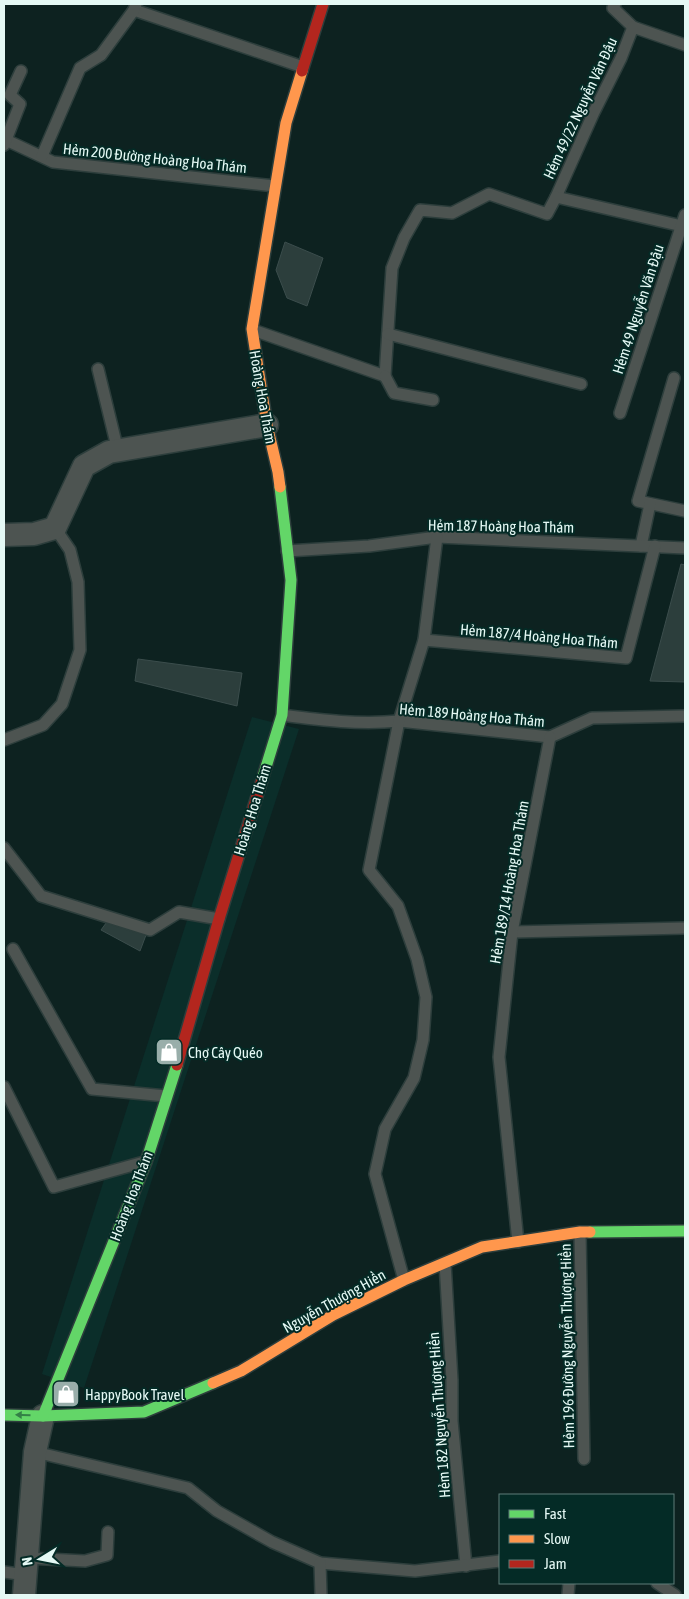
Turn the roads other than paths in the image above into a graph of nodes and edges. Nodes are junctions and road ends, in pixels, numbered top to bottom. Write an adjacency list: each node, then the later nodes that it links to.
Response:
1 (323, 4): 6 (street, Hoàng Hoa Thám)
2 (615, 4): 4 (lane)
3 (135, 7): 6 (lane); 9 (lane)
4 (633, 26): 5 (lane, Hẻm 49/22 Nguyễn Văn Đậu); 11 (lane, Hẻm 49/22 Nguyễn Văn Đậu)
5 (685, 44)
6 (303, 67): 10 (street, Hoàng Hoa Thám)
7 (21, 70): 8 (lane, Hẻm 200 Đường Hoàng Hoa Thám)
8 (5, 142): 9 (lane, Hẻm 200 Đường Hoàng Hoa Thám)
9 (42, 156): 10 (lane, Hẻm 200 Đường Hoàng Hoa Thám)
10 (275, 186): 13 (street, Hoàng Hoa Thám)
11 (556, 197): 12 (lane); 14 (lane, Hẻm 49/22 Nguyễn Văn Đậu)
12 (684, 221): 20 (lane, Hẻm 49 Nguyễn Văn Đậu)
13 (252, 329): 16 (lane); 21 (street, Hoàng Hoa Thám)
14 (388, 334): 16 (lane); 18 (lane)
15 (98, 369): 22 (lane)
16 (385, 376): 19 (lane)
17 (674, 378): 23 (lane)
18 (581, 384)
19 (433, 400)
20 (620, 413)
21 (267, 425): 22 (street); 31 (street, Hoàng Hoa Thám)
22 (118, 451): 25 (street)
23 (650, 504): 24 (lane); 28 (lane)
24 (685, 511)
25 (55, 528): 26 (street); 37 (lane)
26 (4, 536)
27 (437, 537): 28 (lane, Hẻm 187 Hoàng Hoa Thám); 31 (lane, Hẻm 187 Hoàng Hoa Thám); 32 (lane)
28 (641, 546): 29 (lane, Hẻm 187 Hoàng Hoa Thám)
29 (655, 546): 30 (lane, Hẻm 187 Hoàng Hoa Thám); 32 (lane, Hẻm 187/4 Hoàng Hoa Thám)
30 (685, 548)
31 (287, 551): 33 (street, Hoàng Hoa Thám)
32 (424, 640): 35 (lane)
33 (282, 715): 35 (lane, Hẻm 189 Hoàng Hoa Thám); 39 (street, Hoàng Hoa Thám)
34 (685, 716): 36 (lane, Hẻm 189 Hoàng Hoa Thám)
35 (398, 721): 36 (lane, Hẻm 189 Hoàng Hoa Thám); 50 (lane)
36 (550, 737): 41 (lane, Hẻm 189/14 Hoàng Hoa Thám)
37 (4, 740)
38 (4, 848): 39 (lane)
39 (219, 919): 44 (street, Hoàng Hoa Thám)
40 (685, 928): 41 (lane)
41 (512, 932): 48 (lane, Hẻm 189/14 Hoàng Hoa Thám)
42 (13, 949): 44 (lane)
43 (4, 1087): 45 (lane)
44 (166, 1096): 45 (street, Hoàng Hoa Thám)
45 (146, 1162): 52 (street, Hoàng Hoa Thám)
46 (685, 1231): 47 (street, Nguyễn Thượng Hiền)
47 (580, 1232): 48 (street, Nguyễn Thượng Hiền); 54 (lane, Hẻm 196 Đường Nguyễn Thượng Hiền)
48 (518, 1242): 49 (street, Nguyễn Thượng Hiền)
49 (444, 1262): 50 (street, Nguyễn Thượng Hiền); 58 (lane, Hẻm 182 Nguyễn Thượng Hiền)
50 (404, 1280): 52 (street, Nguyễn Thượng Hiền)
51 (4, 1415): 52 (street, Nguyễn Thượng Hiền, one-way to 51)
52 (43, 1416): 53 (street, Hoàng Hoa Thám)
53 (35, 1452): 57 (lane); 59 (street, Hoàng Hoa Thám)
54 (584, 1459)
55 (108, 1532): 59 (lane)
56 (499, 1561): 58 (lane)
57 (320, 1564): 58 (lane); 61 (lane)
58 (466, 1566)
59 (20, 1575)
60 (658, 1584): 62 (lane)
61 (321, 1595)
62 (675, 1595)

